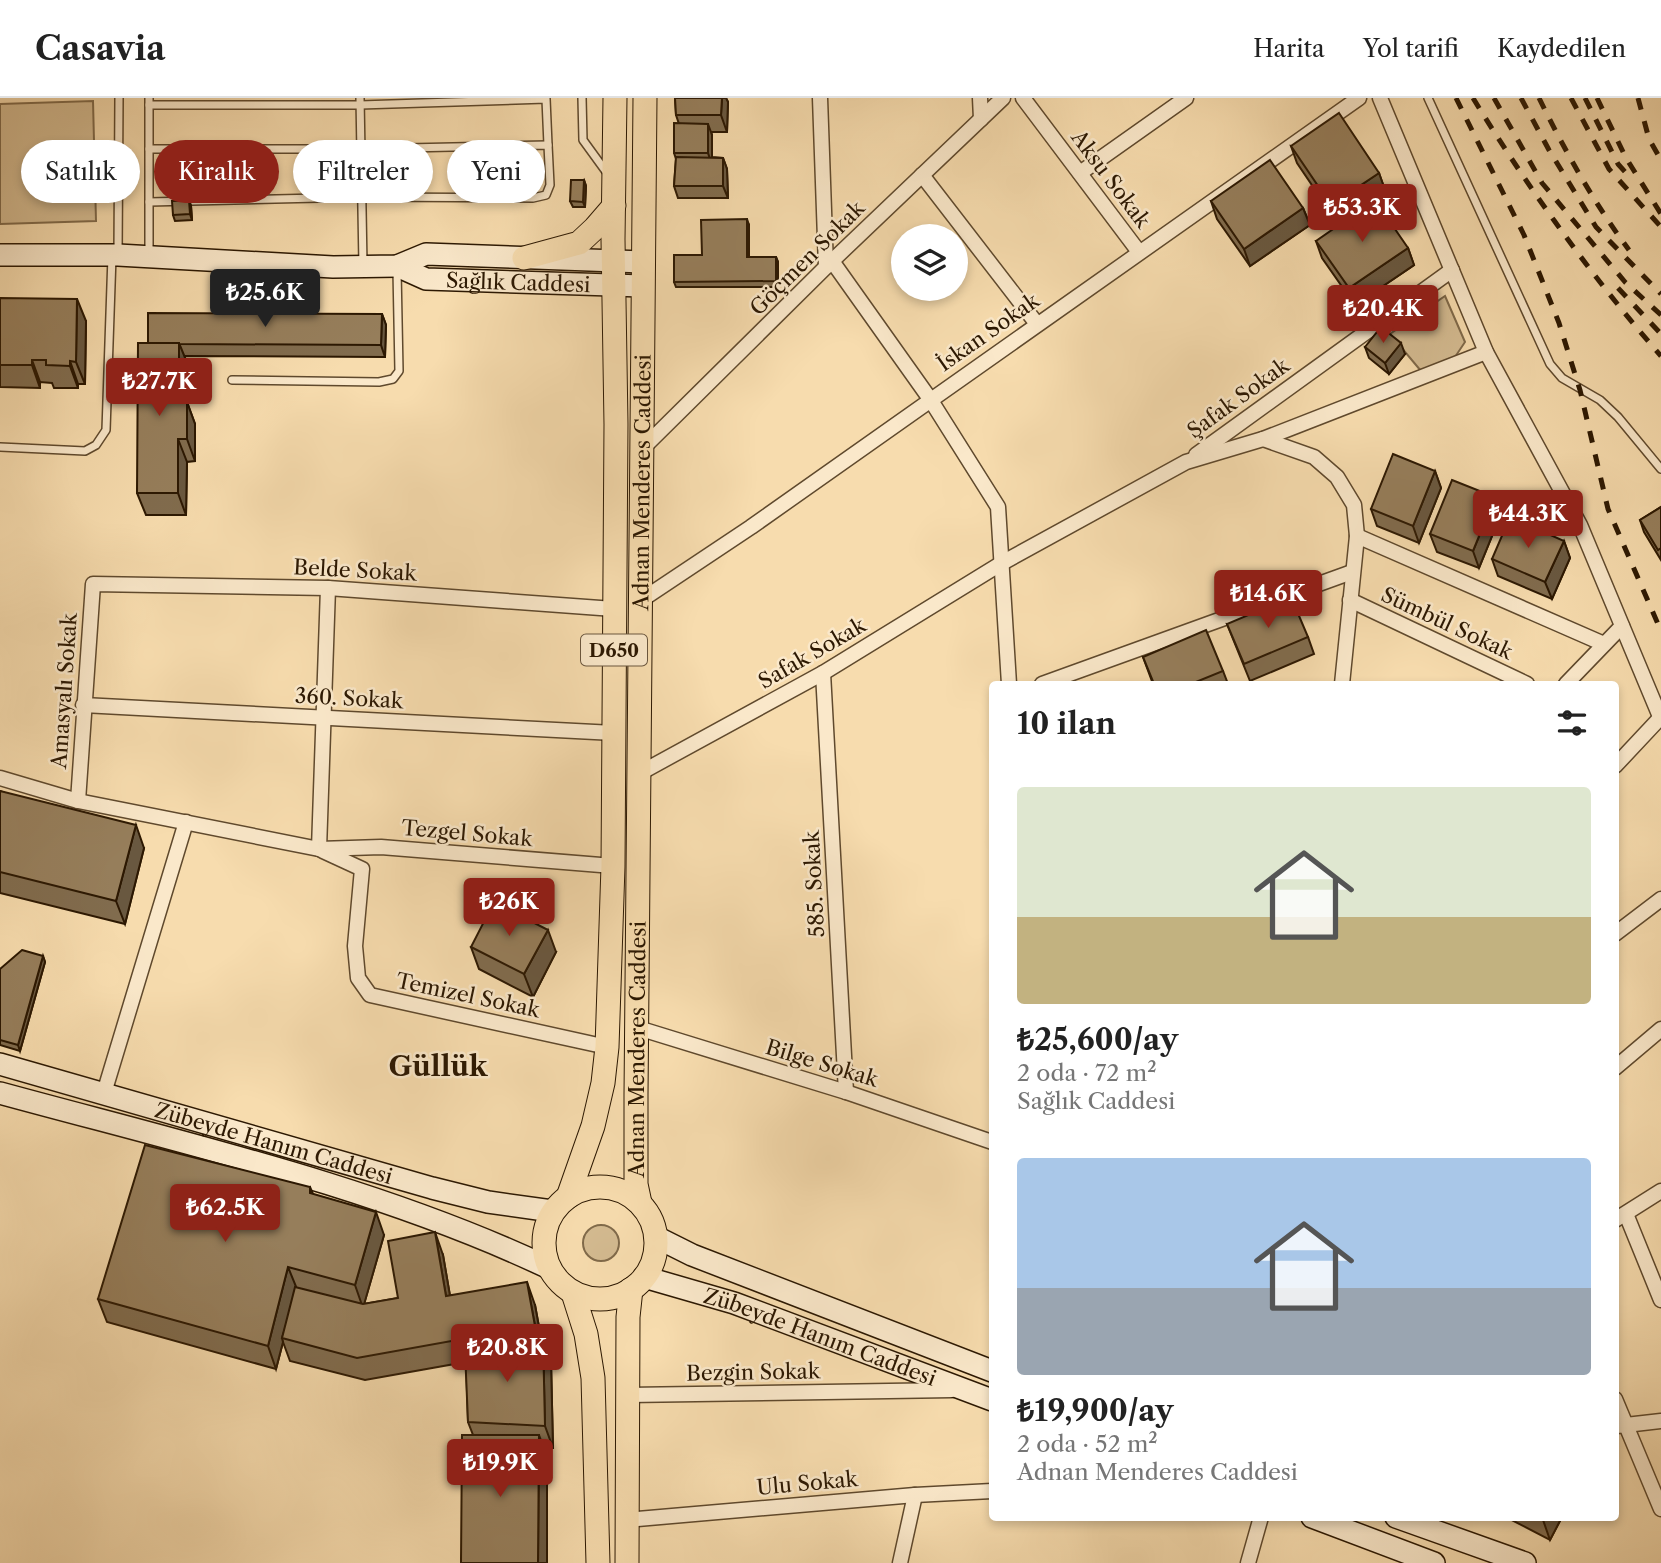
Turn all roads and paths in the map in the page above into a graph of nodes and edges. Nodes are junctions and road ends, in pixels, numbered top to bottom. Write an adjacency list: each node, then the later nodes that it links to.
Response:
1 (119, 98): 32 (lane)
2 (582, 98): 24 (lane)
3 (615, 98): 24 (main road, Adnan Menderes Caddesi / D650)
4 (645, 98): 36 (main road, Adnan Menderes Caddesi)
5 (820, 98): 37 (street)
6 (979, 98): 16 (street)
7 (1003, 98): 16 (street, Göçmen Sokak)
8 (1023, 98): 22 (street, Aksu Sokak)
9 (1186, 98): 22 (street)
10 (1359, 98): 30 (street, İskan Sokak)
11 (1380, 98): 40 (street)
12 (1428, 98): 53 (lane)
13 (546, 99): 15 (lane); 18 (lane)
14 (149, 102): 15 (lane); 20 (lane)
15 (360, 102): 17 (lane)
16 (981, 119): 23 (street, Göçmen Sokak)
17 (361, 140)
18 (548, 145): 19 (lane); 25 (lane)
19 (433, 147)
20 (149, 149): 21 (lane); 27 (lane)
21 (293, 149)
22 (1080, 173): 30 (street, Aksu Sokak)
23 (922, 176): 37 (street, Göçmen Sokak); 44 (street)
24 (613, 181): 29 (main road, Adnan Menderes Caddesi / D650)
25 (433, 197)
26 (293, 199): 27 (lane)
27 (149, 202): 33 (lane)
28 (362, 203): 39 (lane)
29 (614, 206): 34 (main road); 35 (main road, Adnan Menderes Caddesi / D650)
30 (1139, 252): 44 (street, İskan Sokak)
31 (0, 255): 32 (main road, Sağlık Caddesi)
32 (115, 255): 33 (main road, Sağlık Caddesi); 50 (lane)
33 (149, 257): 39 (main road, Sağlık Caddesi)
34 (524, 258): 35 (main road, Sağlık Caddesi); 38 (main road, Sağlık Caddesi)
35 (614, 262): 36 (main road, Sağlık Caddesi); 42 (main road, Adnan Menderes Caddesi / D650)
36 (643, 262): 43 (main road, Adnan Menderes Caddesi)
37 (829, 264): 48 (street); 51 (street, Göçmen Sokak)
38 (397, 266): 39 (main road, Sağlık Caddesi); 41 (main road, Sağlık Caddesi); 47 (lane)
39 (363, 267)
40 (1452, 270): 46 (street); 52 (street, Şafak Sokak)
41 (555, 284): 42 (main road, Sağlık Caddesi); 45 (main road)
42 (613, 286): 43 (main road, Sağlık Caddesi); 45 (main road, Adnan Menderes Caddesi / D650)
43 (643, 286): 51 (main road, Adnan Menderes Caddesi)
44 (1037, 324): 48 (street, İskan Sokak)
45 (615, 348): 61 (main road, Adnan Menderes Caddesi / D650)
46 (1486, 352): 49 (street, Şafak Sokak); 62 (street)
47 (232, 380)
48 (930, 399): 55 (street); 60 (street, İskan Sokak)
49 (1263, 439): 52 (street, Şafak Sokak); 54 (street)
50 (0, 447)
51 (642, 449): 60 (main road, Adnan Menderes Caddesi)
52 (1186, 462): 55 (street, Şafak Sokak)
53 (1661, 469)
54 (1357, 536): 56 (street); 63 (street)
55 (1002, 563): 64 (street, Safak Sokak); 65 (street)
56 (1352, 572): 59 (street); 66 (street)
57 (93, 584): 58 (street, Belde Sokak); 70 (street, Amasyalı Sokak)
58 (328, 588): 61 (street, Belde Sokak); 71 (street)
59 (1350, 600): 67 (street); 68 (street, Sümbül Sokak)
60 (640, 601): 75 (main road, Adnan Menderes Caddesi)
61 (614, 609): 73 (main road, Adnan Menderes Caddesi / D650)
62 (1622, 626): 63 (street); 72 (street)
63 (1604, 644): 69 (street)
64 (823, 673): 75 (street, Safak Sokak); 88 (street, 585. Sokak)
65 (1009, 681)
66 (1050, 681)
67 (1342, 681)
68 (1521, 681)
69 (1569, 681)
70 (83, 705): 71 (street, 360. Sokak); 77 (street, Amasyalı Sokak)
71 (324, 717): 73 (street, 360. Sokak); 79 (street)
72 (1661, 718): 74 (street)
73 (614, 733): 80 (main road, Adnan Menderes Caddesi / D650)
74 (1619, 762)
75 (640, 773): 83 (main road, Adnan Menderes Caddesi)
76 (0, 778): 77 (street)
77 (78, 801): 78 (street)
78 (186, 822): 79 (street); 90 (street)
79 (318, 849): 80 (street, Tezgel Sokak); 85 (street, Temizel Sokak)
80 (612, 866): 85 (main road, Adnan Menderes Caddesi / D650)
81 (1661, 899): 82 (street)
82 (1619, 931)
83 (638, 1028): 88 (street, Bilge Sokak); 93 (main road, Adnan Menderes Caddesi)
84 (1661, 1030): 87 (street)
85 (607, 1047): 94 (main road, Adnan Menderes Caddesi / D650)
86 (0, 1064): 90 (main road, Zübeyde Hanım Caddesi)
87 (1619, 1065)
88 (846, 1092): 91 (street, Bilge Sokak)
89 (0, 1093): 97 (main road, Zübeyde Hanım Caddesi)
90 (104, 1093): 94 (main road, Zübeyde Hanım Caddesi)
91 (989, 1141)
92 (1661, 1191): 95 (street)
93 (640, 1203): 94 (main road); 96 (main road)
94 (560, 1204): 97 (main road)
95 (1621, 1217): 100 (street)
96 (656, 1237): 98 (main road); 101 (main road, Zübeyde Hanım Caddesi)
97 (549, 1268): 99 (main road)
98 (638, 1283): 99 (main road); 102 (main road, Zübeyde Hanım Caddesi); 103 (main road)
99 (573, 1293): 114 (main road)
100 (1661, 1300)
101 (989, 1370)
102 (964, 1389): 103 (street, Bezgin Sokak); 104 (main road, Zübeyde Hanım Caddesi)
103 (628, 1395): 110 (main road)
104 (989, 1399)
105 (1661, 1420): 106 (street)
106 (1620, 1425): 109 (street)
107 (989, 1491): 108 (street, Ulu Sokak)
108 (915, 1495): 110 (street, Ulu Sokak); 116 (street)
109 (1661, 1509)
110 (626, 1520): 115 (main road)
111 (1260, 1521): 117 (street)
112 (1323, 1521): 118 (main road)
113 (1407, 1521): 119 (main road)
114 (598, 1563)
115 (627, 1563)
116 (900, 1563)
117 (1248, 1563)
118 (1434, 1563)
119 (1525, 1563)

